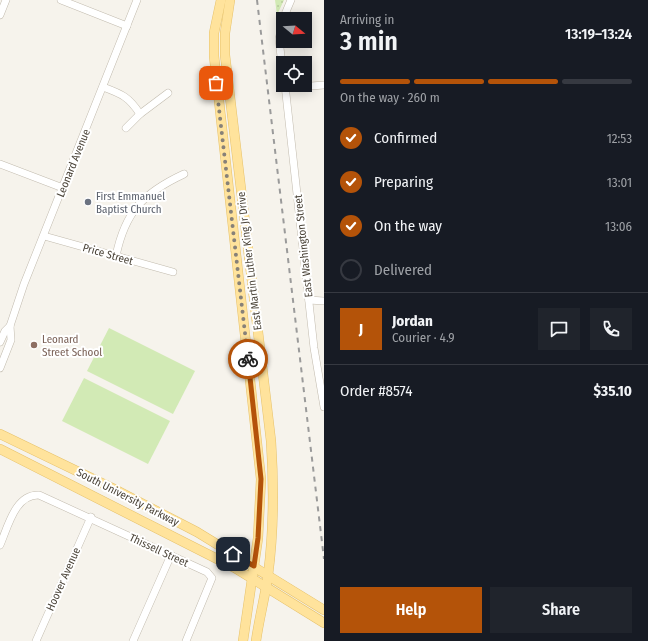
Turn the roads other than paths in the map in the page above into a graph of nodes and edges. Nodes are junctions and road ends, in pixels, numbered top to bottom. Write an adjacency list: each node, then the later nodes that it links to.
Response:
1 (6, 0): 9 (street)
2 (61, 0): 10 (street)
3 (137, 0): 10 (street, Leonard Avenue)
4 (221, 0): 8 (main road, East Martin Luther King Jr Drive)
5 (230, 0): 8 (main road, East Martin Luther King Jr Drive)
6 (291, 0): 7 (street)
7 (286, 12)
8 (222, 14): 36 (main road, East Martin Luther King Jr Drive); 37 (main road, East Martin Luther King Jr Drive)
9 (0, 15)
10 (127, 26): 13 (street, Leonard Avenue)
11 (324, 85): 12 (street)
12 (312, 86)
13 (103, 87): 16 (street); 20 (street, Leonard Avenue)
14 (286, 92): 24 (street, East Washington Street)
15 (168, 93): 16 (street)
16 (140, 114): 17 (street)
17 (126, 128)
18 (0, 164): 20 (street)
19 (184, 174): 22 (street)
20 (63, 188): 21 (street, Leonard Avenue)
21 (44, 236): 22 (street, Price Street); 26 (street, Leonard Avenue)
22 (116, 256): 23 (street, Price Street)
23 (173, 272)
24 (309, 300): 25 (street); 29 (street, East Washington Street)
25 (324, 301)
26 (10, 326): 27 (street, Leonard Avenue); 28 (street, Leonard Avenue)
27 (0, 342)
28 (0, 368)
29 (321, 373): 30 (street, East Washington Street)
30 (324, 407)
31 (0, 434): 36 (main road, South University Parkway)
32 (0, 449): 38 (main road, South University Parkway)
33 (91, 517): 34 (street, Thissell Street); 35 (street, Thissell Street); 42 (street, Hoover Avenue)
34 (0, 545)
35 (171, 555): 43 (street); 44 (street, Thissell Street)
36 (254, 566): 37 (main road, South University Parkway); 38 (main road, East Martin Luther King Jr Drive)
37 (268, 574): 39 (main road, East Martin Luther King Jr Drive); 40 (main road, South University Parkway)
38 (252, 578): 39 (main road, South University Parkway); 45 (main road, East Martin Luther King Jr Drive)
39 (266, 587): 41 (main road, South University Parkway); 46 (main road, East Martin Luther King Jr Drive)
40 (324, 610)
41 (324, 623)
42 (36, 641)
43 (133, 641)
44 (186, 641)
45 (243, 641)
46 (256, 641)

